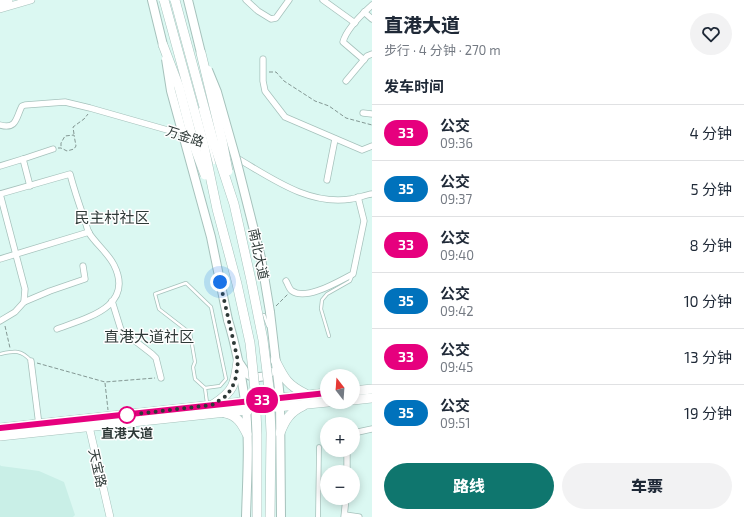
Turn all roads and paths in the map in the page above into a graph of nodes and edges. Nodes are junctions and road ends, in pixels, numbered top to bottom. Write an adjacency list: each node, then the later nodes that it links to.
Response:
1 (9, 0): 11 (street)
2 (30, 0): 13 (street)
3 (164, 0): 44 (main road, bridge)
4 (172, 0): 23 (lane)
5 (176, 0): 43 (main road, 南北大道, bridge)
6 (188, 0): 18 (main road, 南北大道)
7 (246, 0): 8 (street)
8 (290, 0)
9 (322, 0): 16 (street)
10 (152, 1): 17 (main road)
11 (0, 3)
12 (372, 5): 14 (street)
13 (0, 9)
14 (364, 12): 15 (street); 16 (street)
15 (372, 19)
16 (355, 23): 21 (street)
17 (163, 45): 44 (main road, bridge); 62 (main road, bridge)
18 (201, 53): 43 (main road, bridge); 54 (main road, 南北大道, bridge)
19 (372, 54): 21 (street)
20 (263, 59): 22 (street)
21 (364, 60): 24 (street)
22 (263, 71): 30 (path); 32 (street)
23 (193, 81)
24 (346, 81)
25 (199, 104): 33 (lane, bridge)
26 (90, 108): 29 (street, 万金路); 31 (path); 33 (street, 万金路)
27 (363, 113): 28 (street)
28 (372, 114)
29 (0, 124)
30 (372, 125)
31 (74, 135): 31 (path)
32 (335, 138): 34 (street); 38 (street)
33 (206, 141): 42 (street, 万金路)
34 (372, 146)
35 (53, 149): 36 (street)
36 (23, 158): 37 (street); 39 (street)
37 (0, 166)
38 (327, 180)
39 (30, 186): 40 (street); 45 (street)
40 (0, 194): 46 (street)
41 (372, 194): 42 (street, 万金路)
42 (358, 197): 49 (street)
43 (234, 204): 91 (main road, 南北大道, bridge)
44 (217, 209): 90 (main road, bridge)
45 (89, 232): 46 (street); 52 (street)
46 (17, 254): 47 (street); 53 (street)
47 (0, 259)
48 (83, 266): 53 (street)
49 (353, 274): 51 (street); 57 (lane)
50 (286, 280): 51 (street)
51 (291, 290): 54 (path)
52 (112, 301): 56 (street); 63 (street)
53 (24, 302): 55 (street)
54 (267, 314): 60 (main road, 南北大道)
55 (2, 320): 58 (path)
56 (57, 329)
57 (329, 336)
58 (11, 352): 59 (lane); 61 (lane)
59 (0, 354)
60 (275, 360): 62 (main road); 70 (main road); 73 (main road, 南北大道)
61 (31, 361): 64 (path); 77 (street)
62 (238, 361): 74 (main road); 75 (main road)
63 (161, 378): 64 (path)
64 (105, 382): 76 (path)
65 (205, 388): 65 (lane); 75 (lane)
66 (372, 389): 67 (main road)
67 (360, 390)
68 (320, 395): 70 (main road)
69 (372, 398): 71 (main road)
70 (307, 399): 72 (main road); 73 (main road); 82 (main road)
71 (360, 399)
72 (320, 401)
73 (280, 402): 74 (main road); 82 (main road, 南北大道)
74 (245, 406): 75 (main road); 83 (main road)
75 (212, 408): 76 (main road); 78 (main road); 83 (main road)
76 (108, 417): 78 (main road)
77 (39, 424): 78 (main road); 79 (main road)
78 (88, 424): 84 (main road); 88 (street, 天宝路)
79 (0, 428)
80 (372, 429): 81 (street)
81 (360, 432)
82 (280, 433): 83 (main road); 92 (main road, 南北大道)
83 (247, 434): 89 (main road)
84 (0, 436)
85 (319, 447): 93 (street)
86 (346, 505): 87 (street)
87 (345, 516): 94 (street)
88 (110, 517)
89 (246, 517)
90 (257, 517)
91 (270, 517)
92 (281, 517)
93 (318, 517)
94 (359, 517)

